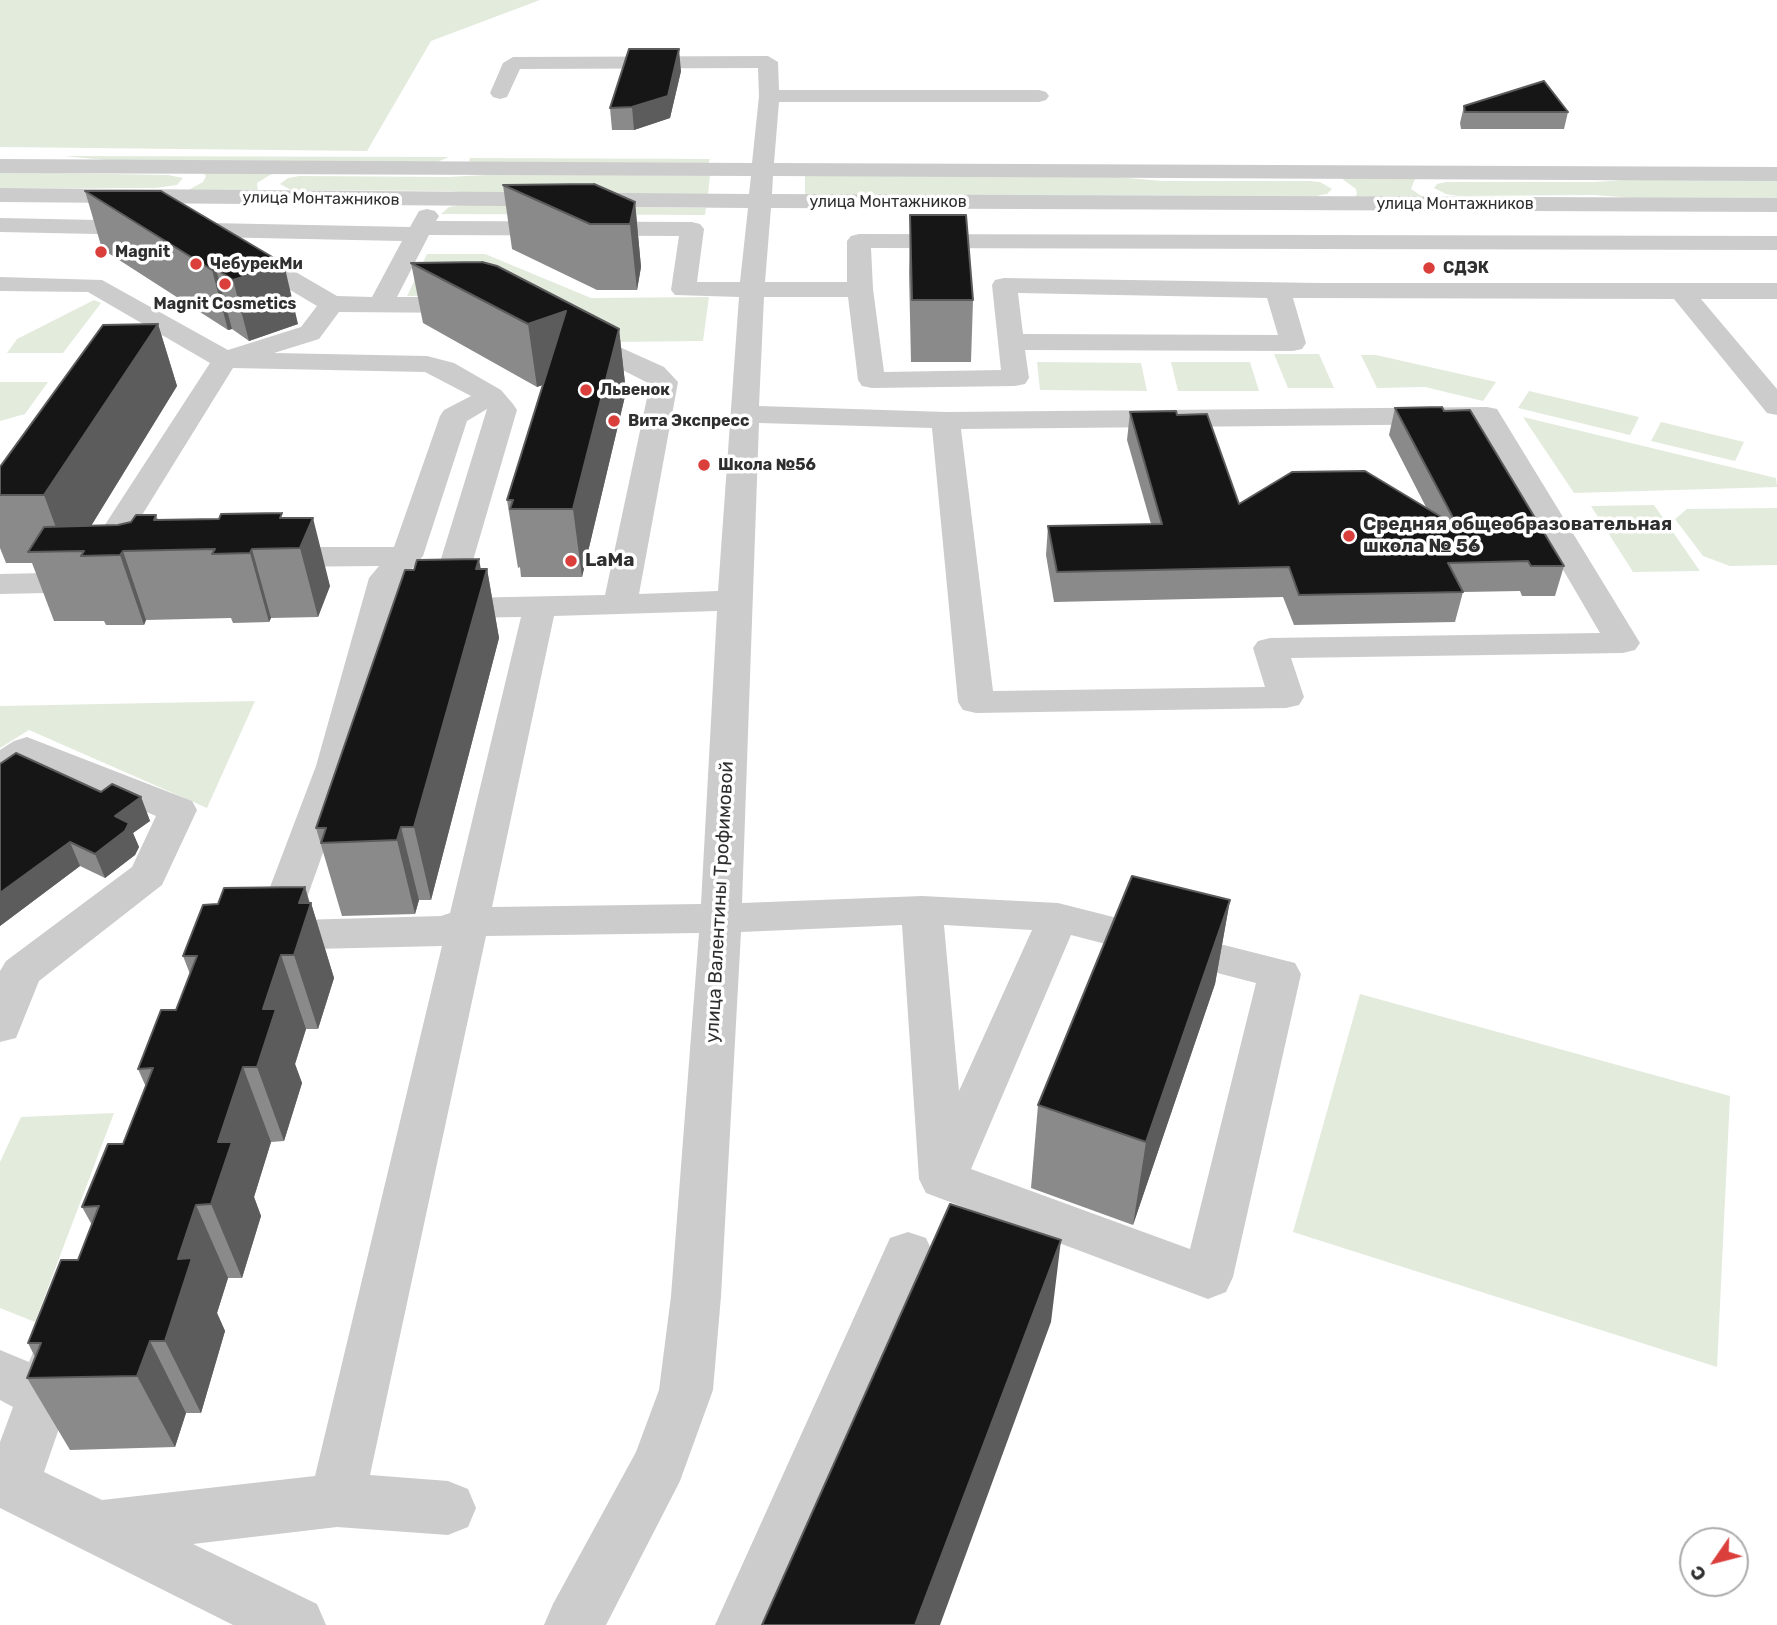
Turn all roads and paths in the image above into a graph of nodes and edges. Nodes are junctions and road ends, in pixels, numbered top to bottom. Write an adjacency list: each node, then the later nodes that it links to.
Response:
1 (500, 93): 2 (street, улица Валентины Трофимовой)
2 (769, 96): 3 (street); 12 (street, улица Валентины Трофимовой)
3 (1039, 96)
4 (1361, 148): 9 (street)
5 (0, 166): 6 (street, улица Монтажников)
6 (33, 166): 7 (street, улица Монтажников); 14 (street)
7 (439, 169): 12 (street, улица Монтажников); 15 (street)
8 (1138, 171): 9 (street, улица Монтажников); 12 (street, улица Монтажников); 17 (street)
9 (1378, 173): 10 (street, улица Монтажников)
10 (1593, 174): 11 (street, улица Монтажников); 18 (street)
11 (1777, 174)
12 (761, 175): 16 (street, улица Монтажников); 17 (street, улица Монтажников); 28 (street, улица Валентины Трофимовой)
13 (0, 195): 14 (street, улица Монтажников)
14 (26, 195): 15 (street, улица Монтажников)
15 (404, 200): 16 (street, улица Монтажников)
16 (434, 200): 22 (street)
17 (1193, 203): 18 (street, улица Монтажников)
18 (1616, 205): 19 (street, улица Монтажников)
19 (1777, 205)
20 (0, 225): 21 (street)
21 (165, 229)
22 (420, 231): 28 (street); 33 (street); 34 (street)
23 (1295, 242): 24 (street); 27 (street); 31 (street)
24 (1619, 242): 25 (street); 29 (street)
25 (1777, 243)
26 (0, 284): 38 (street)
27 (860, 289): 28 (street); 37 (street)
28 (752, 290): 41 (street, улица Валентины Трофимовой)
29 (1667, 290): 31 (street); 32 (street); 40 (street)
30 (1278, 291): 31 (street); 37 (street); 37 (street)
31 (1319, 291)
32 (1777, 291)
33 (332, 304): 34 (street); 38 (street)
34 (381, 304): 35 (street)
35 (498, 306)
36 (548, 323): 47 (street)
37 (1011, 342)
38 (225, 360): 39 (street); 45 (street)
39 (491, 396): 44 (street); 49 (street)
40 (1777, 407)
41 (746, 414): 42 (street); 46 (street, улица Валентины Трофимовой)
42 (946, 421): 42 (street)
43 (244, 568): 44 (street)
44 (389, 581): 49 (street); 55 (street)
45 (0, 584)
46 (734, 600): 47 (street); 52 (street, улица Валентины Трофимовой)
47 (620, 605): 48 (street)
48 (540, 606): 49 (street); 54 (street)
49 (443, 607)
50 (0, 767): 57 (street)
51 (922, 910): 52 (street); 53 (street); 58 (street)
52 (721, 917): 54 (street); 66 (street, улица Валентины Трофимовой)
53 (1058, 917): 58 (street); 58 (street)
54 (468, 922): 55 (street); 62 (street)
55 (272, 935): 56 (street)
56 (222, 939)
57 (0, 1026)
58 (943, 1179)
59 (908, 1253): 67 (street)
60 (76, 1307): 61 (street)
61 (22, 1385): 64 (street)
62 (337, 1500): 63 (street); 64 (street)
63 (448, 1508)
64 (100, 1528): 65 (street)
65 (296, 1625)
66 (574, 1625)
67 (745, 1625)

